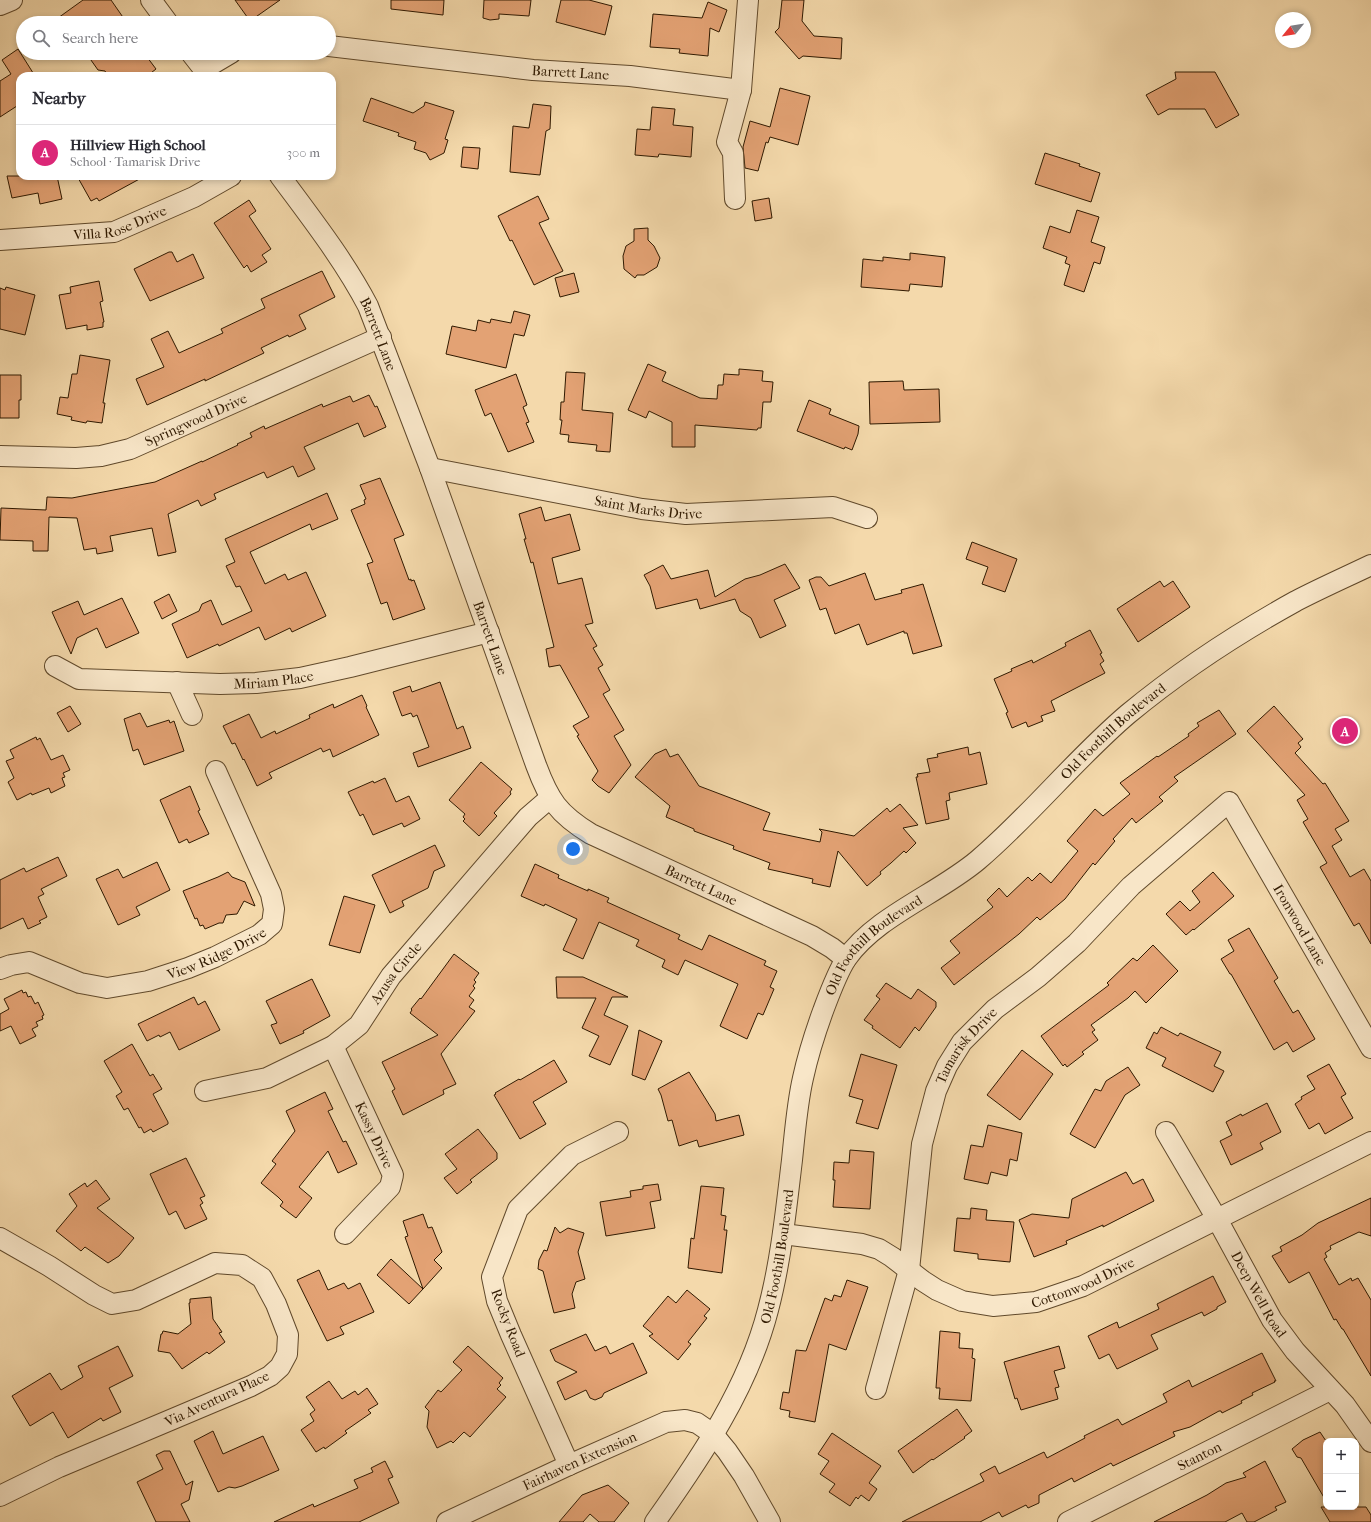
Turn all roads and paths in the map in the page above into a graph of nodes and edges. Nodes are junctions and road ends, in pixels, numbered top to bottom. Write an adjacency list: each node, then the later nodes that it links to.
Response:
1 (12, 0): 4 (street)
2 (151, 0): 5 (street)
3 (748, 0): 11 (street)
4 (0, 5)
5 (163, 16)
6 (336, 47): 11 (street, Barrett Lane)
7 (196, 60): 9 (street)
8 (222, 60): 10 (street)
9 (205, 72)
10 (207, 72)
11 (741, 90): 14 (street)
12 (224, 180): 15 (street, Villa Rose Drive)
13 (283, 180): 16 (street, Barrett Lane)
14 (735, 198)
15 (0, 240)
16 (381, 337): 17 (street, Springwood Drive); 18 (street, Barrett Lane)
17 (0, 456)
18 (430, 468): 19 (street, Saint Marks Drive); 21 (street, Barrett Lane)
19 (867, 518)
20 (1371, 565): 28 (street, Old Foothill Boulevard)
21 (489, 632): 23 (street, Miriam Place); 26 (street, Barrett Lane)
22 (55, 666): 23 (street, Miriam Place)
23 (177, 682): 24 (street)
24 (192, 715)
25 (216, 771): 29 (street, View Ridge Drive)
26 (550, 798): 28 (street, Barrett Lane); 30 (street, Azusa Circle)
27 (1229, 802): 31 (street, Ironwood Lane); 40 (street, Tamarisk Drive)
28 (846, 959): 38 (street, Old Foothill Boulevard)
29 (0, 970)
30 (333, 1046): 32 (street, Azusa Circle); 37 (street, Kassy Drive)
31 (1371, 1048)
32 (205, 1091)
33 (618, 1132): 45 (street, Rocky Road)
34 (1166, 1132): 36 (street, Deep Well Road)
35 (1371, 1142): 36 (street, Cottonwood Drive)
36 (1217, 1219): 40 (street, Cottonwood Drive); 42 (street, Deep Well Road)
37 (345, 1234)
38 (783, 1234): 40 (street, Cottonwood Drive); 43 (street, Old Foothill Boulevard)
39 (0, 1238): 46 (street, Via Aventura Place)
40 (909, 1270): 41 (street, Tamarisk Drive)
41 (876, 1389)
42 (1330, 1390): 44 (street, Deep Well Road); 50 (street, Stanton)
43 (713, 1434): 45 (street, Fairhaven Extension); 48 (street, Old Foothill Boulevard); 49 (street, Fairhaven Extension)
44 (1371, 1442)
45 (569, 1465): 47 (street, Fairhaven Extension)
46 (0, 1496)
47 (447, 1522)
48 (655, 1522)
49 (770, 1522)
50 (1068, 1522)

